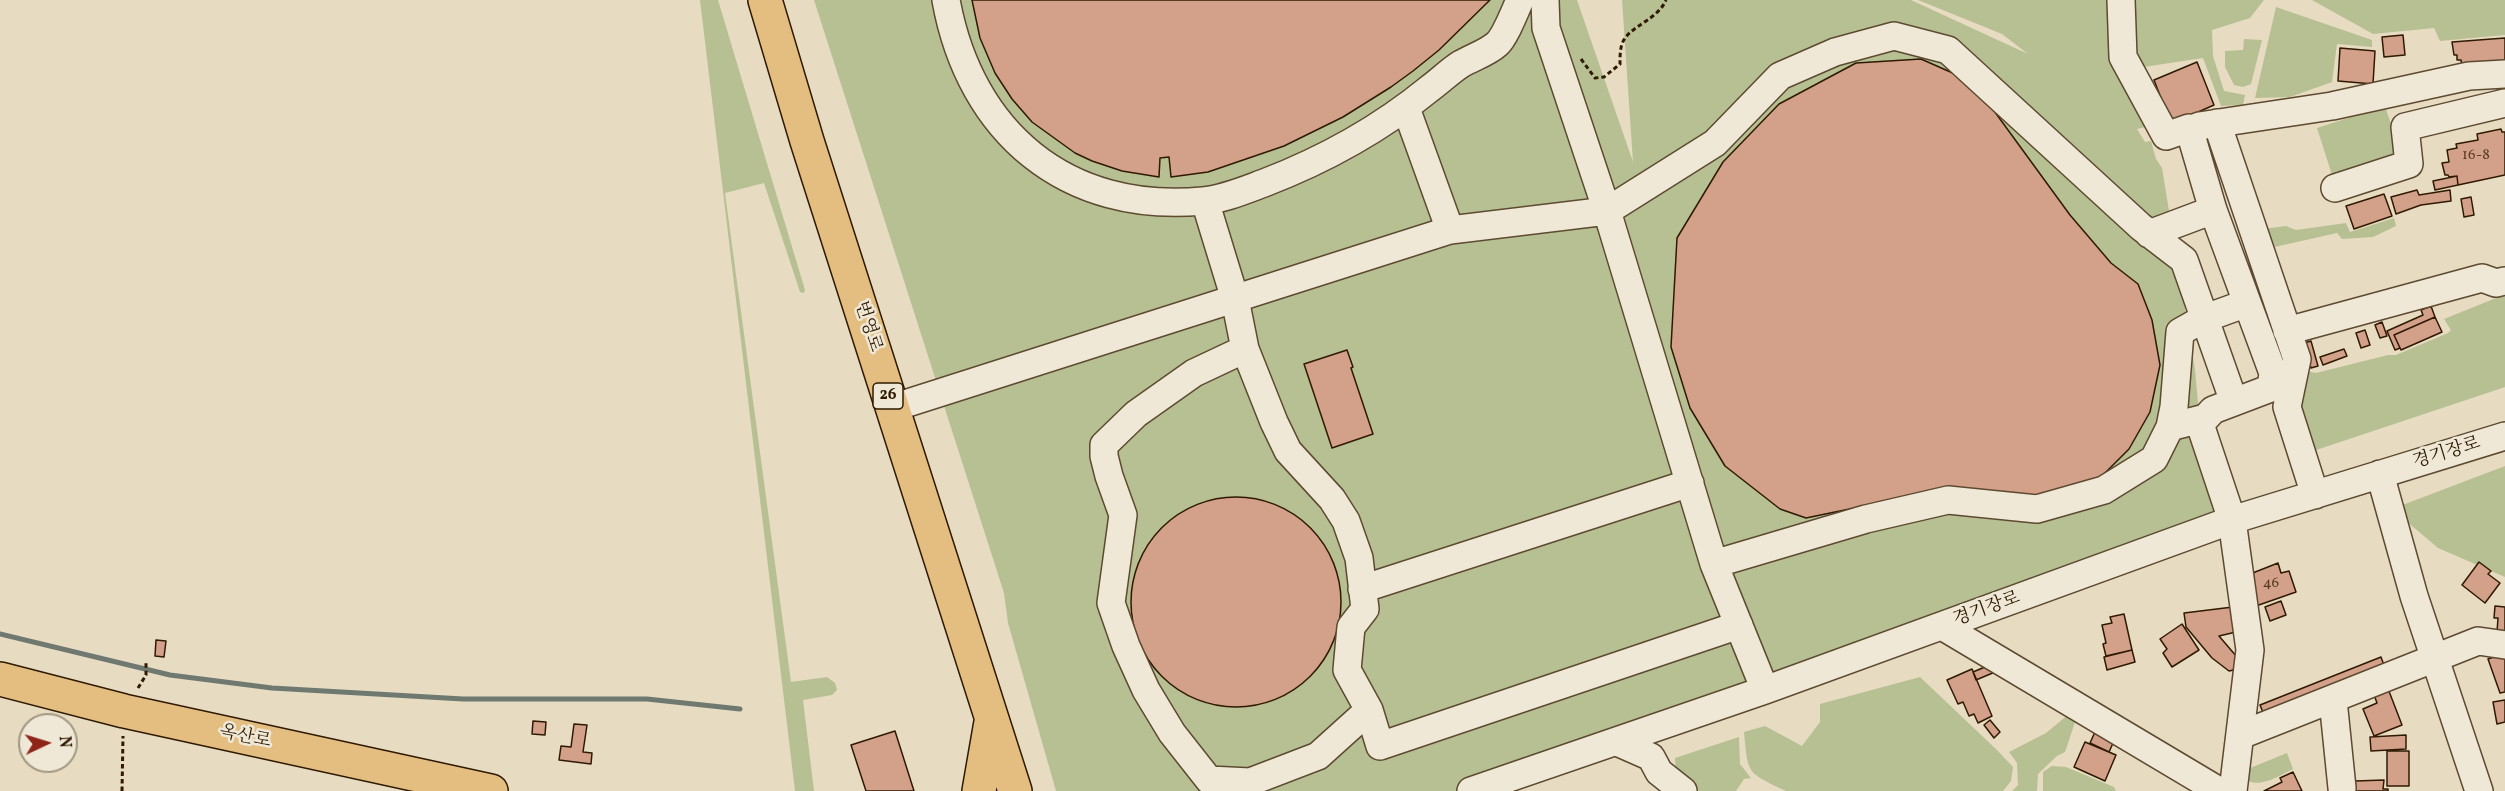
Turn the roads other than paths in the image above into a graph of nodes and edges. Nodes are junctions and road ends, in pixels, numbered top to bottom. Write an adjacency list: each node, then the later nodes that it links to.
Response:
1 (765, 0): 24 (main road, 번영로 / 26)
2 (946, 0): 12 (street)
3 (1520, 0): 8 (street)
4 (1545, 0): 14 (street)
5 (2121, 0): 10 (street)
6 (2505, 74): 9 (street)
7 (2505, 103): 11 (street)
8 (1406, 108): 12 (street); 15 (street)
9 (2217, 123): 10 (street); 21 (street)
10 (2189, 128): 13 (street)
11 (2335, 188)
12 (1205, 201): 18 (street)
13 (2213, 210): 16 (street); 19 (street)
14 (1607, 211): 15 (street); 16 (street); 29 (street)
15 (1450, 230): 18 (street)
16 (2149, 234): 20 (street)
17 (2505, 281): 21 (street)
18 (1234, 299): 22 (street); 24 (street)
19 (2247, 303): 20 (street); 23 (street)
20 (2203, 319): 23 (street); 26 (street)
21 (2287, 331): 30 (street)
22 (1245, 349): 33 (street); 41 (street)
23 (2234, 402): 25 (street)
24 (892, 408): 42 (main road, 번영로 / 26)
25 (2205, 418): 26 (street); 31 (street)
26 (2170, 427): 32 (street)
27 (2505, 436): 28 (street, 경기장로)
28 (2380, 474): 30 (street, 경기장로); 37 (street)
29 (1690, 483): 32 (street); 33 (street)
30 (2315, 495): 31 (street, 경기장로)
31 (2232, 520): 35 (street, 경기장로); 43 (street)
32 (1714, 564): 34 (street)
33 (1362, 589): 41 (street)
34 (1739, 625): 39 (street); 41 (street)
35 (1942, 626): 39 (street, 경기장로); 51 (street)
36 (2505, 645): 37 (street)
37 (2436, 658): 40 (street); 53 (street)
38 (0, 679): 46 (main road, 옥산로)
39 (1765, 690): 44 (street, 경기장로)
40 (2333, 700): 43 (street); 45 (street)
41 (1368, 710)
42 (992, 717): 47 (main road); 48 (main road, 번영로 / 26)
43 (2241, 735): 52 (street)
44 (1617, 742): 49 (street, 경기장로); 50 (street)
45 (2342, 788)
46 (491, 791)
47 (979, 791)
48 (1015, 791)
49 (1471, 791)
50 (1683, 791)
51 (2219, 791)
52 (2233, 791)
53 (2479, 791)

